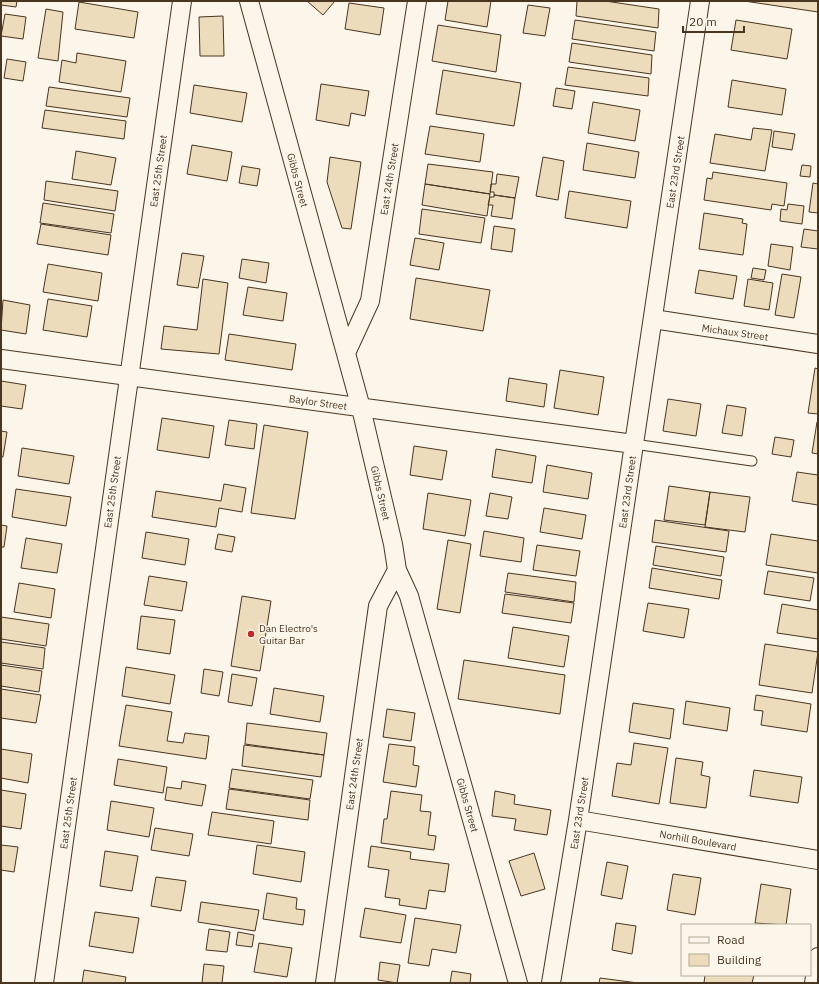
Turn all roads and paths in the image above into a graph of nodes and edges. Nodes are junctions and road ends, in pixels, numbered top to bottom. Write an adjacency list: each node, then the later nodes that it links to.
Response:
1 (182, 1): 9 (street, East 25th Street)
2 (249, 1): 7 (street, Gibbs Street)
3 (417, 1): 7 (street, East 24th Street)
4 (700, 1): 5 (street, East 23rd Street)
5 (653, 319): 6 (street, Michaux Street); 11 (street, East 23rd Street)
6 (818, 344)
7 (346, 354): 10 (street, Gibbs Street)
8 (1, 359): 9 (street, Baylor Street)
9 (128, 376): 10 (street, Baylor Street); 17 (street, East 25th Street)
10 (361, 408): 11 (street, Baylor Street); 13 (street, Gibbs Street)
11 (634, 444): 12 (lane); 14 (street, East 23rd Street)
12 (752, 461)
13 (397, 570): 18 (street, East 24th Street); 19 (street, Gibbs Street)
14 (578, 820): 15 (street, Norhill Boulevard); 20 (street, East 23rd Street)
15 (818, 860)
16 (818, 957): 21 (street)
17 (44, 983)
18 (325, 983)
19 (518, 983)
20 (551, 983)
21 (814, 983)

